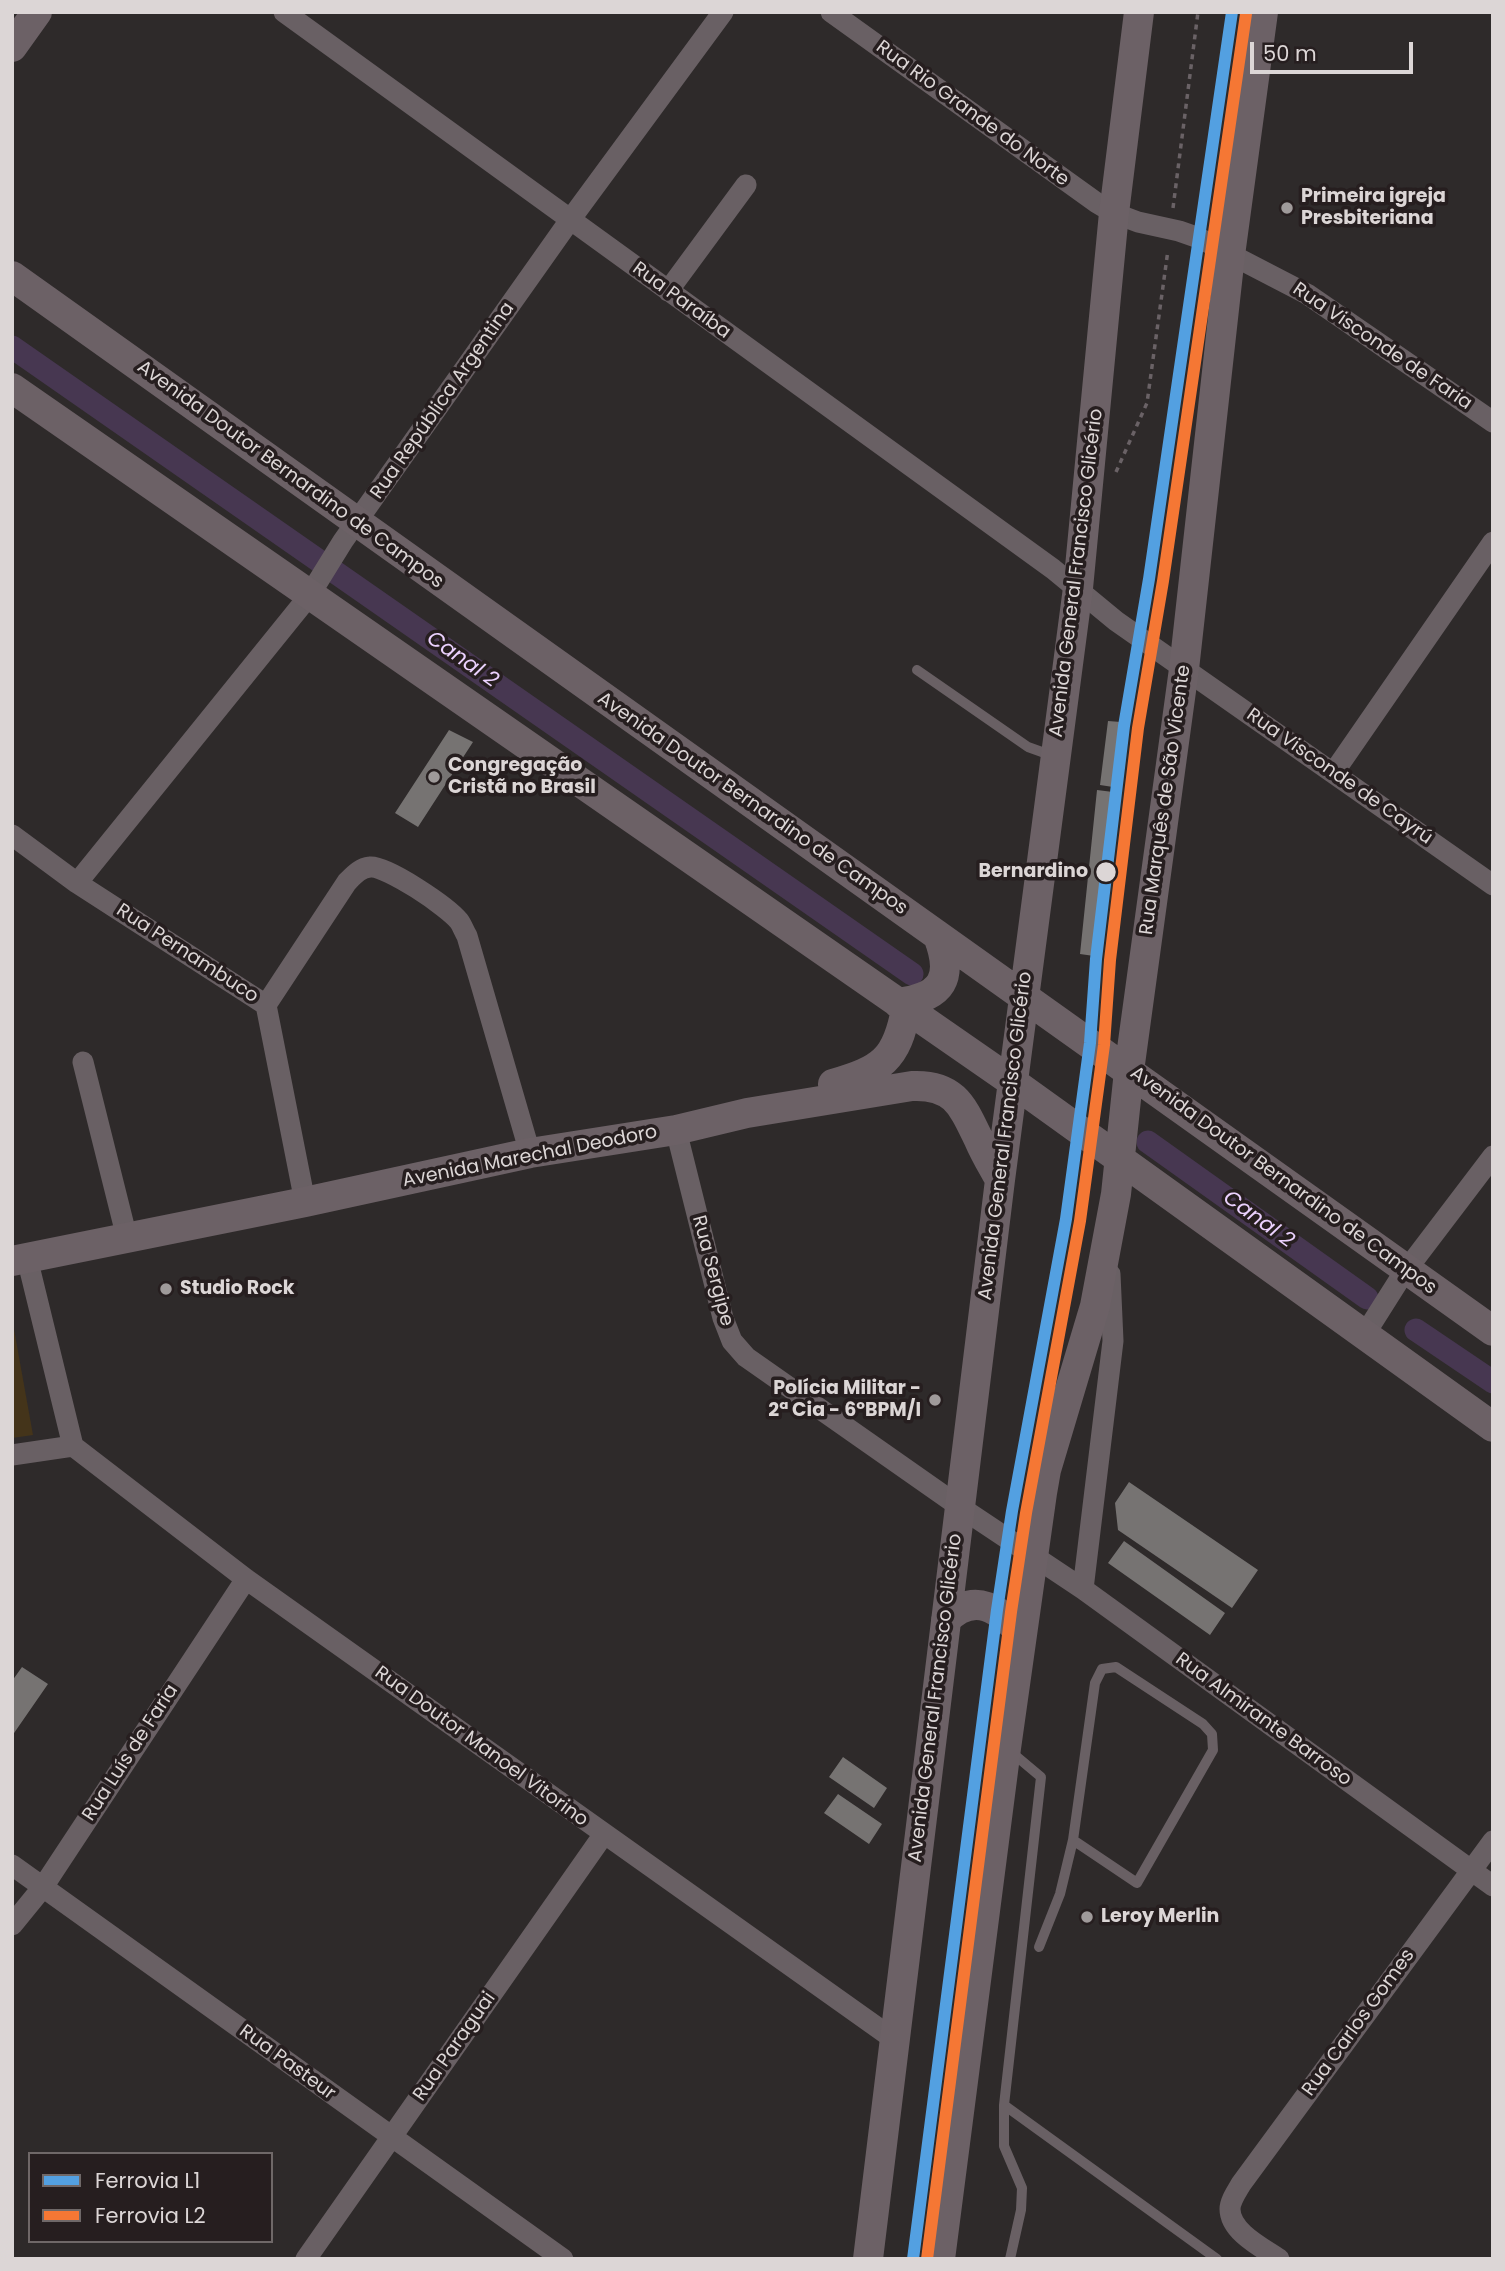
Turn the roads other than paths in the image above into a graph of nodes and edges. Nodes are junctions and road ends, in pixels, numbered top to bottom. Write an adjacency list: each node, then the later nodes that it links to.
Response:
1 (37, 12): 7 (main road)
2 (284, 12): 10 (street, Rua Paraíba)
3 (723, 12): 10 (street, Rua República Argentina)
4 (831, 12): 9 (street, Rua Rio Grande do Norte)
5 (1139, 12): 9 (main road, Avenida General Francisco Glicério)
6 (1263, 12): 11 (main road, Rua Marquês de São Vicente)
7 (12, 47)
8 (746, 185): 13 (street)
9 (1114, 213): 11 (street, Rua Visconde de Faria); 19 (main road, Avenida General Francisco Glicério)
10 (570, 220): 13 (street, Rua Paraíba); 16 (street, Rua República Argentina)
11 (1230, 255): 15 (street, Rua Visconde de Faria); 20 (main road, Rua Marquês de São Vicente)
12 (12, 276): 16 (main road, Avenida Doutor Bernardino de Campos)
13 (668, 291): 19 (street, Rua Paraíba)
14 (12, 388): 18 (main road)
15 (1493, 422)
16 (350, 532): 18 (street, Rua República Argentina); 27 (main road, Avenida Doutor Bernardino de Campos)
17 (1493, 542): 23 (street)
18 (315, 586): 25 (street, Rua República Argentina); 30 (main road)
19 (1078, 588): 20 (street, Rua Paraíba); 22 (main road, Avenida General Francisco Glicério)
20 (1184, 669): 23 (street, Rua Visconde de Cayrú); 32 (main road, Rua Marquês de São Vicente)
21 (916, 670): 22 (lane)
22 (1055, 757): 28 (main road, Avenida General Francisco Glicério)
23 (1334, 772): 26 (street, Rua Visconde de Cayrú)
24 (12, 835): 25 (street, Rua Pernambuco)
25 (77, 883): 29 (street, Rua Pernambuco)
26 (1493, 885)
27 (939, 936): 28 (main road, Avenida Doutor Bernardino de Campos); 30 (main road)
28 (1024, 997): 32 (main road, Avenida Doutor Bernardino de Campos); 33 (main road, Avenida General Francisco Glicério)
29 (266, 1005): 36 (street); 40 (street, Rua Pernambuco)
30 (902, 1006): 33 (main road); 34 (main road)
31 (83, 1062): 42 (street)
32 (1129, 1071): 37 (main road, Rua Marquês de São Vicente); 44 (main road, Avenida Doutor Bernardino de Campos)
33 (1014, 1083): 37 (main road); 39 (main road, Avenida General Francisco Glicério)
34 (747, 1113): 35 (main road, Avenida Marechal Deodoro); 39 (main road, Avenida Marechal Deodoro)
35 (676, 1130): 36 (main road, Avenida Marechal Deodoro); 50 (street, Rua Sergipe)
36 (530, 1153): 40 (main road, Avenida Marechal Deodoro)
37 (1118, 1156): 41 (main road, Rua Marquês de São Vicente); 46 (main road)
38 (1493, 1156): 44 (street)
39 (1000, 1180): 50 (main road, Avenida General Francisco Glicério)
40 (305, 1202): 42 (main road, Avenida Marechal Deodoro)
41 (1109, 1237): 51 (main road); 53 (street, Rua Marquês de São Vicente)
42 (127, 1238): 43 (main road, Avenida Marechal Deodoro)
43 (20, 1260): 48 (street)
44 (1406, 1269): 45 (main road, Avenida Doutor Bernardino de Campos); 46 (street)
45 (1493, 1331)
46 (1365, 1334): 47 (main road)
47 (1493, 1427)
48 (73, 1446): 49 (street); 52 (street, Rua Doutor Manoel Vitorino)
49 (12, 1455)
50 (960, 1507): 51 (street, Rua Sergipe); 54 (main road, Avenida General Francisco Glicério)
51 (1033, 1556): 53 (street, Rua Almirante Barroso); 55 (main road)
52 (246, 1579): 57 (street, Rua Doutor Manoel Vitorino); 63 (street, Rua Luís de Faria)
53 (1083, 1589): 61 (street, Rua Almirante Barroso)
54 (946, 1620): 55 (main road); 66 (main road, Avenida General Francisco Glicério)
55 (1022, 1635): 56 (main road)
56 (1006, 1748): 67 (lane); 72 (main road)
57 (604, 1834): 66 (street, Rua Doutor Manoel Vitorino); 68 (street, Rua Paraguai)
58 (1073, 1840): 58 (lane); 65 (lane)
59 (1493, 1841): 61 (street, Rua Carlos Gomes)
60 (12, 1865): 63 (street, Rua Pasteur)
61 (1471, 1871): 62 (street, Rua Almirante Barroso); 75 (street, Rua Carlos Gomes)
62 (1493, 1886)
63 (43, 1887): 64 (street, Rua Luís de Faria); 68 (street, Rua Pasteur)
64 (12, 1925)
65 (1039, 1947)
66 (894, 2040): 71 (main road, Avenida General Francisco Glicério)
67 (1004, 2105): 73 (lane); 74 (lane)
68 (392, 2138): 69 (street, Rua Paraguai); 70 (street, Rua Pasteur)
69 (306, 2259)
70 (563, 2259)
71 (868, 2259)
72 (940, 2259)
73 (1010, 2259)
74 (1217, 2259)
75 (1279, 2259)

